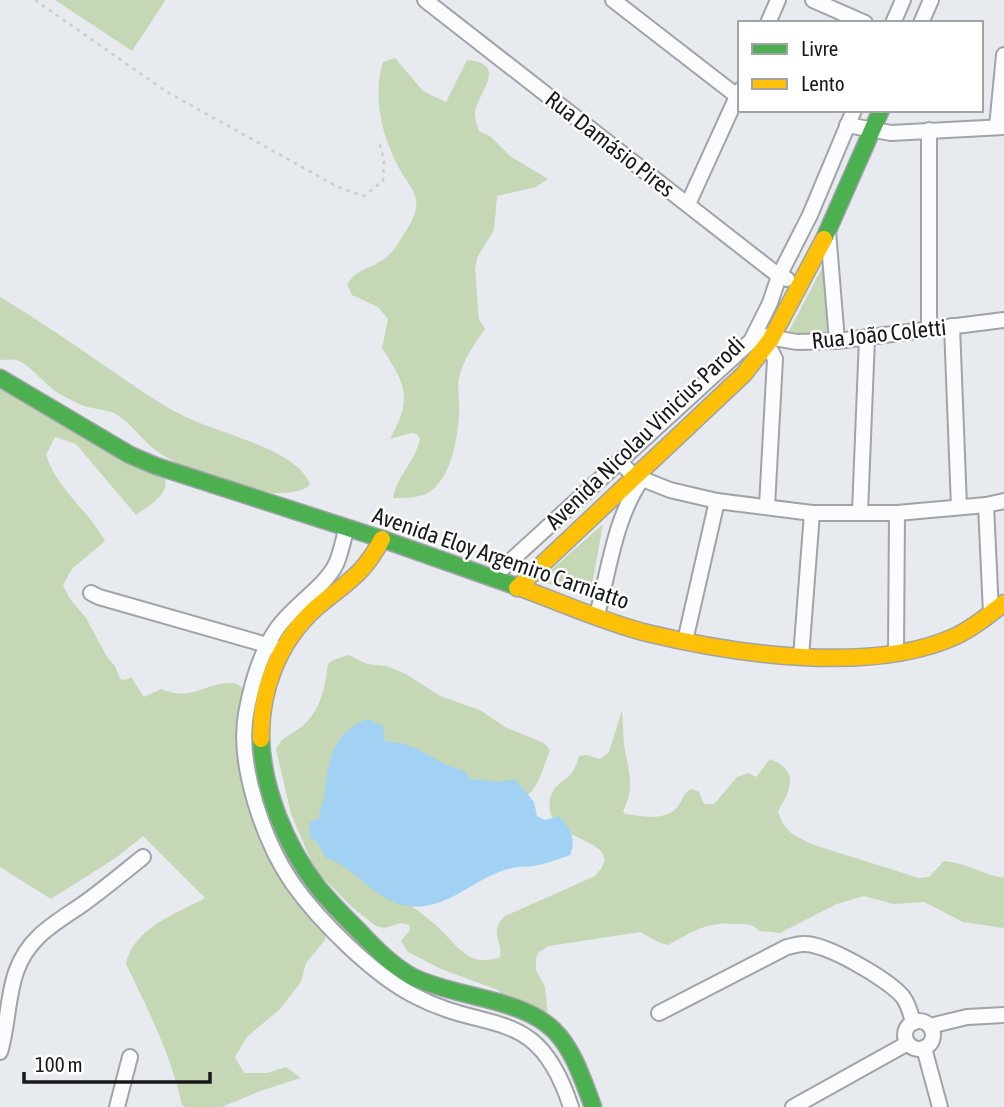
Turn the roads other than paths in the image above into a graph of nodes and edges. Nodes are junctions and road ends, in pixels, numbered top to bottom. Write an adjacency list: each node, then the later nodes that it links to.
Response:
1 (425, 0): 20 (street, Rua Damásio Pires)
2 (613, 0): 12 (street)
3 (778, 0): 7 (street)
4 (813, 0): 8 (street)
5 (904, 0): 9 (street)
6 (931, 0): 10 (street)
7 (769, 21)
8 (860, 21)
9 (894, 21)
10 (922, 21)
11 (1004, 55): 17 (street)
12 (738, 92)
13 (738, 95): 20 (street)
14 (853, 112): 16 (street, Avenida Nicolau Vinicius Parodi)
15 (880, 112): 18 (street, Avenida Nicolau Vinicius Parodi)
16 (847, 125): 18 (street); 22 (street, Avenida Nicolau Vinicius Parodi)
17 (1000, 127): 19 (street)
18 (872, 129): 19 (street); 21 (street, Avenida Nicolau Vinicius Parodi)
19 (929, 130): 26 (street)
20 (688, 204): 22 (street, Rua Damásio Pires)
21 (828, 232): 23 (street, Avenida Nicolau Vinicius Parodi); 29 (street)
22 (779, 276): 23 (street, Rua Damásio Pires); 28 (street, Avenida Nicolau Vinicius Parodi)
23 (799, 283): 28 (street, Avenida Nicolau Vinicius Parodi)
24 (1004, 320): 25 (street, Rua João Coletti)
25 (952, 326): 26 (street, Rua João Coletti); 37 (street)
26 (929, 328): 27 (street, Rua João Coletti)
27 (867, 338): 29 (street, Rua João Coletti); 38 (street)
28 (760, 340): 29 (street, Rua João Coletti); 31 (street, Avenida Nicolau Vinicius Parodi); 32 (street, Avenida Nicolau Vinicius Parodi); 36 (street)
29 (836, 341)
30 (0, 378): 41 (street, Avenida Eloy Argemiro Carniatto)
31 (619, 463): 32 (street); 43 (street, Avenida Nicolau Vinicius Parodi)
32 (639, 478): 33 (street); 44 (street, Avenida Nicolau Vinicius Parodi); 47 (street)
33 (717, 501): 36 (street); 48 (street)
34 (1004, 501): 35 (street)
35 (986, 505): 37 (street); 46 (street)
36 (768, 506): 39 (street)
37 (959, 507): 40 (street)
38 (860, 512): 39 (street); 40 (street)
39 (812, 513): 52 (street)
40 (897, 513): 51 (street)
41 (347, 528): 42 (street, Avenida Eloy Argemiro Carniatto); 49 (street)
42 (382, 538): 43 (street, Avenida Eloy Argemiro Carniatto); 50 (street)
43 (492, 578): 44 (street, Avenida Eloy Argemiro Carniatto)
44 (517, 588): 47 (street, Avenida Eloy Argemiro Carniatto)
45 (91, 593): 49 (street)
46 (998, 608): 51 (street, Avenida Eloy Argemiro Carniatto)
47 (597, 615): 48 (street, Avenida Eloy Argemiro Carniatto)
48 (685, 641): 52 (street, Avenida Eloy Argemiro Carniatto)
49 (267, 645): 50 (street); 63 (street)
50 (285, 651): 64 (street)
51 (896, 652): 52 (street, Avenida Eloy Argemiro Carniatto)
52 (801, 656)
53 (143, 857): 60 (street)
54 (659, 1013): 56 (street)
55 (1004, 1015): 57 (street)
56 (914, 1023): 57 (street); 58 (street)
57 (930, 1026): 59 (street)
58 (908, 1043): 59 (street); 65 (street)
59 (924, 1048): 66 (street)
60 (0, 1052)
61 (130, 1057): 62 (street)
62 (117, 1107)
63 (571, 1107)
64 (593, 1107)
65 (793, 1107)
66 (940, 1107)

